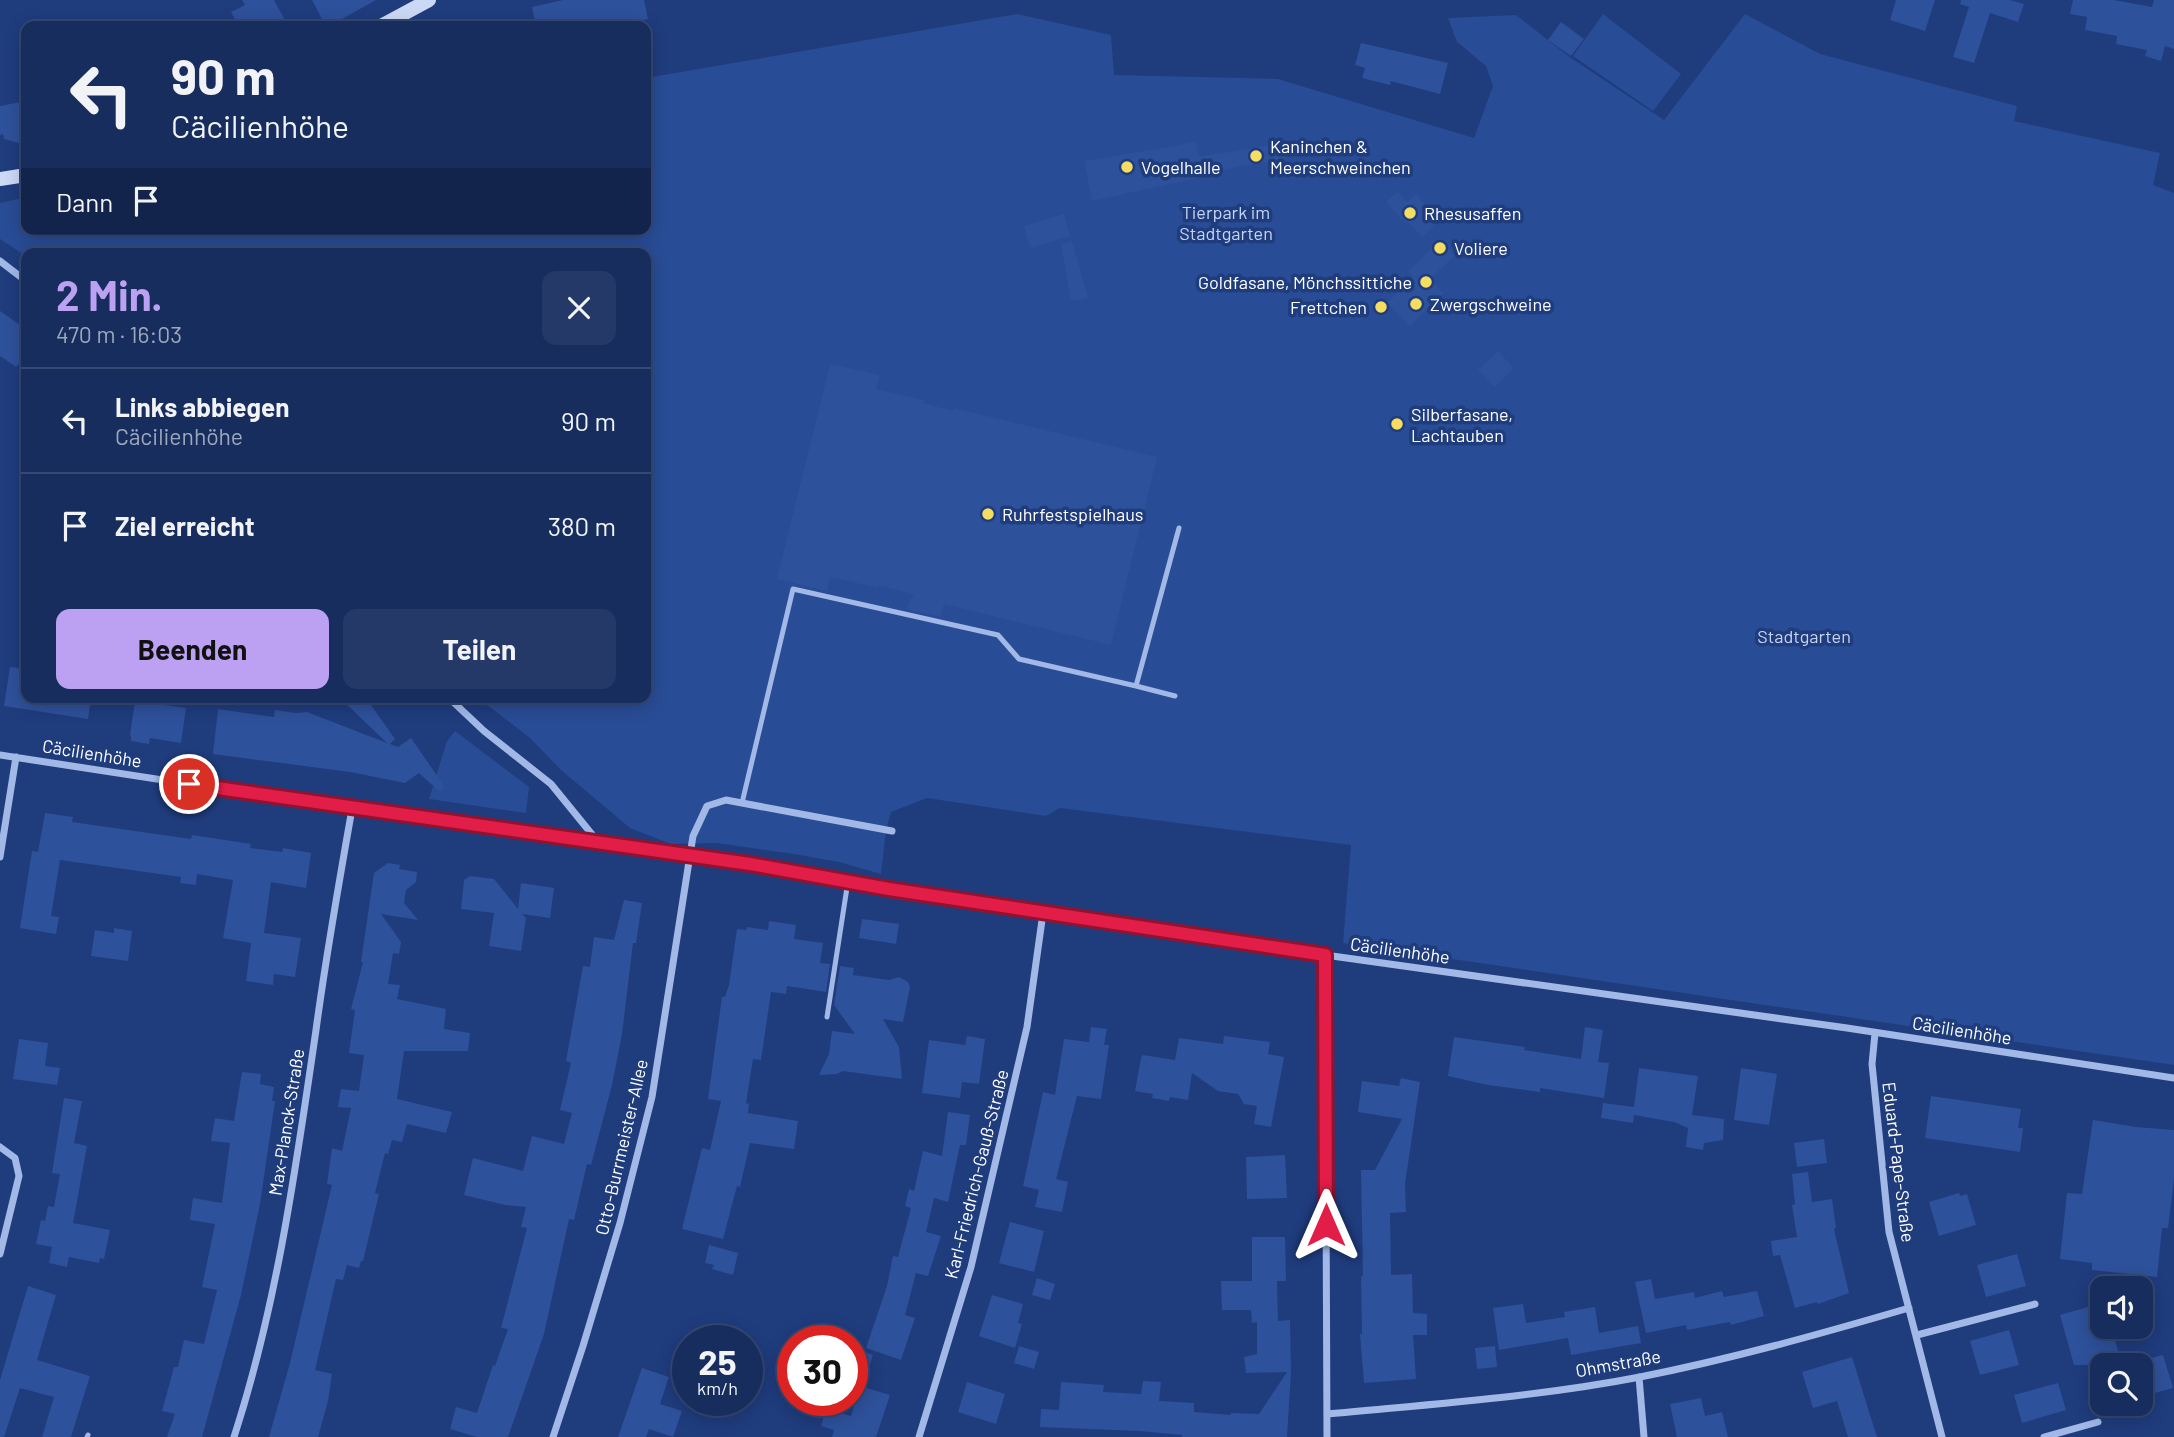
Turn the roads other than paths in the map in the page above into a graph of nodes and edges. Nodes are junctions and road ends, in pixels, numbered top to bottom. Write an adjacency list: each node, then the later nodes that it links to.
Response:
1 (429, 0): 2 (main road)
2 (390, 21)
3 (21, 176): 4 (main road)
4 (0, 179)
5 (0, 261): 6 (street)
6 (21, 277)
7 (1179, 528): 8 (lane)
8 (1136, 686): 9 (lane); 13 (lane)
9 (1175, 696)
10 (454, 703): 16 (street)
11 (0, 755): 12 (street, Cäcilienhöhe)
12 (16, 757): 14 (street, Cäcilienhöhe); 17 (street)
13 (742, 803): 15 (street); 18 (street, Otto-Burrmeister-Allee)
14 (352, 809): 16 (street, Cäcilienhöhe); 34 (street, Max-Planck-Straße)
15 (892, 831)
16 (600, 843): 18 (street, Cäcilienhöhe)
17 (0, 856)
18 (690, 858): 19 (street, Cäcilienhöhe); 35 (street, Otto-Burrmeister-Allee)
19 (848, 881): 20 (street, Cäcilienhöhe); 22 (lane)
20 (1043, 913): 21 (street, Cäcilienhöhe); 33 (street, Karl-Friedrich-Gauß-Straße)
21 (1325, 955): 23 (street, Cäcilienhöhe); 31 (street)
22 (827, 1017)
23 (1875, 1033): 24 (street, Cäcilienhöhe); 28 (street, Eduard-Pape-Straße)
24 (2174, 1078)
25 (0, 1147): 26 (street)
26 (0, 1254)
27 (2035, 1304): 29 (street)
28 (1909, 1308): 29 (street, Eduard-Pape-Straße); 30 (street, Ohmstraße)
29 (1917, 1335): 38 (street, Eduard-Pape-Straße)
30 (1639, 1377): 31 (street, Ohmstraße); 37 (street)
31 (1327, 1414): 36 (street)
32 (2098, 1422): 39 (street)
33 (921, 1436)
34 (234, 1437)
35 (553, 1437)
36 (1327, 1437)
37 (1644, 1437)
38 (1942, 1437)
39 (2043, 1437)

